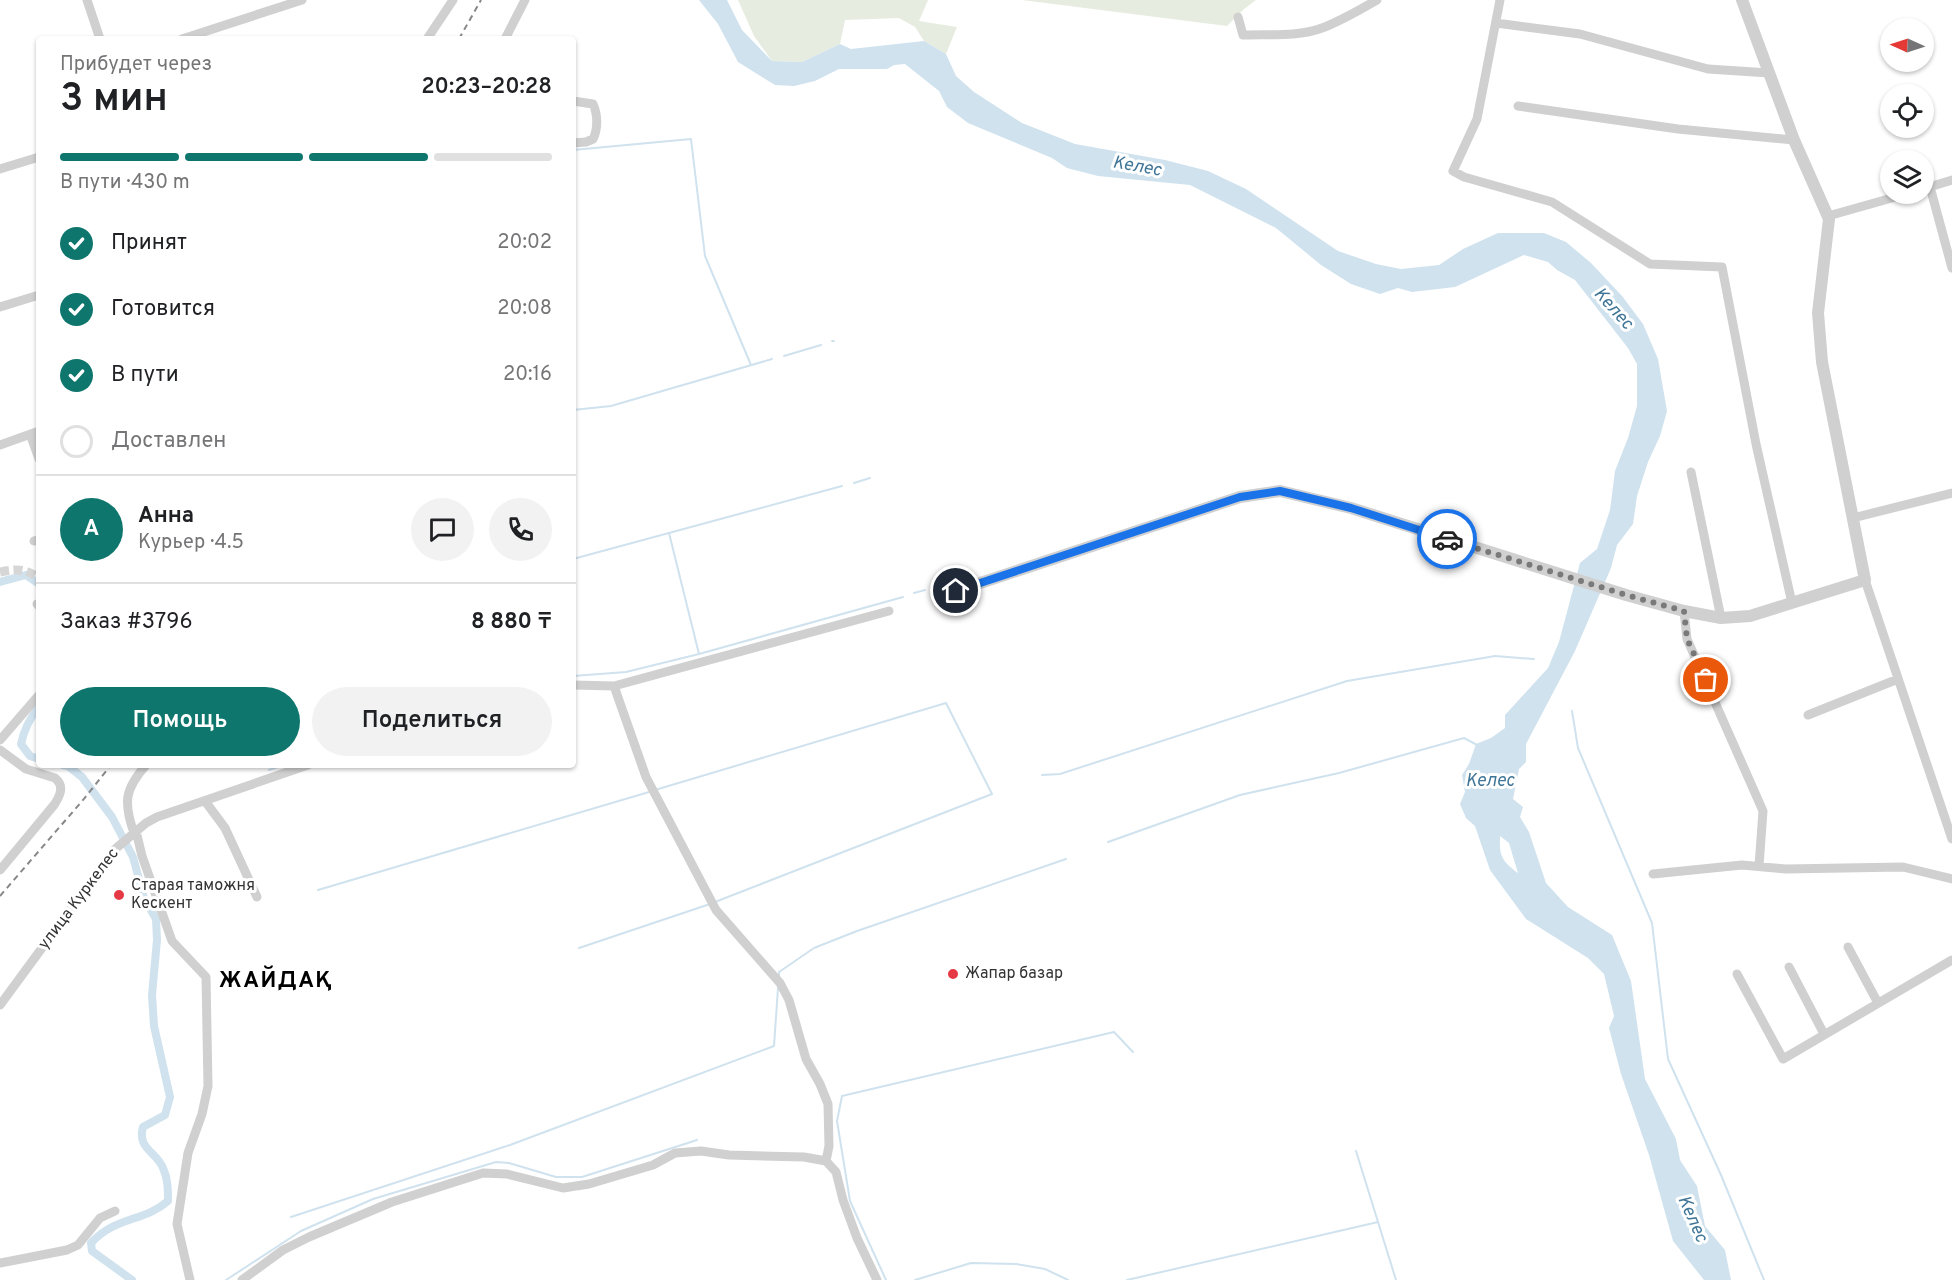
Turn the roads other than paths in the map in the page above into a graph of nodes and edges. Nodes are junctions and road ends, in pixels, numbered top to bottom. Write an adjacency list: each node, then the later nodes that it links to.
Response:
1 (87, 0): 10 (street)
2 (302, 0): 11 (street)
3 (453, 0): 12 (street)
4 (525, 0): 13 (street)
5 (1377, 0): 8 (street)
6 (1500, 0): 9 (street)
7 (1742, 0): 14 (street)
8 (1238, 17)
9 (1496, 23): 14 (street); 36 (street)
10 (99, 36)
11 (191, 36)
12 (429, 36)
13 (507, 36)
14 (1769, 73): 17 (street)
15 (576, 101): 18 (street)
16 (1518, 106): 17 (street)
17 (1794, 140): 25 (street)
18 (576, 143)
19 (36, 158): 20 (street)
20 (0, 169)
21 (1952, 180): 22 (street)
22 (1934, 186)
23 (1880, 201): 25 (street)
24 (1932, 204): 26 (street)
25 (1828, 216): 33 (street)
26 (1952, 268)
27 (36, 296): 28 (street)
28 (0, 308)
29 (35, 432): 30 (street)
30 (0, 445)
31 (1691, 472): 39 (street)
32 (1952, 493): 33 (street)
33 (1853, 518): 34 (street)
34 (1865, 580): 36 (street); 40 (street)
35 (956, 591): 38 (street)
36 (1792, 603): 39 (street)
37 (889, 611): 42 (street)
38 (1684, 611): 39 (street); 52 (street)
39 (1721, 618)
40 (1898, 679): 44 (street); 51 (street)
41 (576, 685): 42 (street)
42 (614, 686): 64 (street)
43 (36, 698): 45 (street)
44 (1808, 715)
45 (0, 740)
46 (0, 750): 53 (street)
47 (144, 768): 50 (street)
48 (300, 768): 49 (street, улица Куркелес)
49 (205, 801): 50 (street, улица Куркелес); 56 (street)
50 (132, 834): 62 (street, улица Куркелес); 67 (street)
51 (1952, 839)
52 (1759, 866): 54 (street); 55 (street)
53 (0, 870)
54 (1653, 874)
55 (1952, 879)
56 (257, 897)
57 (1848, 947): 61 (street)
58 (1952, 960): 61 (street)
59 (1789, 967): 63 (street)
60 (1737, 974): 63 (street)
61 (1878, 1003): 63 (street)
62 (0, 1005)
63 (1824, 1034)
64 (826, 1161): 68 (street); 69 (street)
65 (115, 1211): 66 (street)
66 (0, 1263)
67 (190, 1280)
68 (242, 1280)
69 (877, 1280)

